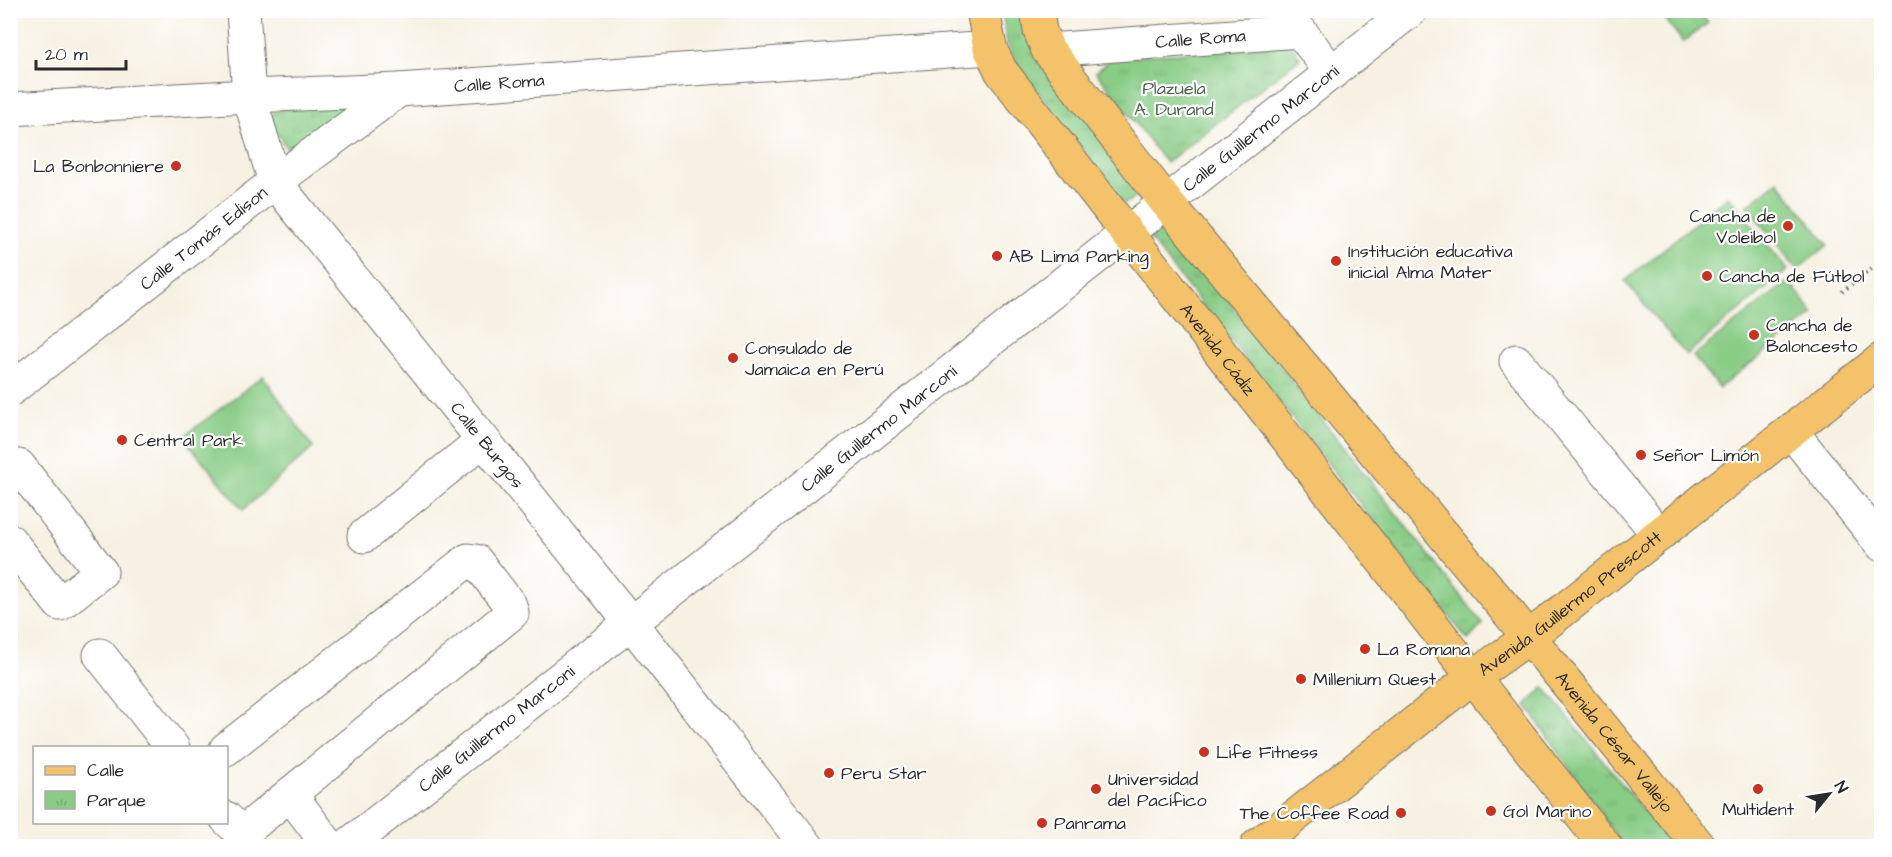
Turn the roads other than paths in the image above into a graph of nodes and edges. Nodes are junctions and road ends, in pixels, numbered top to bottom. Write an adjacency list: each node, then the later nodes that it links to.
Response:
1 (243, 10): 10 (street, Calle Burgos)
2 (983, 10): 6 (main road, Avenida Cádiz)
3 (1036, 10): 7 (main road)
4 (1411, 10): 8 (street, Calle Guillermo Marconi)
5 (1300, 21): 7 (street, Calle Roma); 8 (street, Calle Roma)
6 (990, 48): 9 (street, Calle Roma); 14 (main road, Avenida Cádiz)
7 (1048, 50): 13 (main road)
8 (1332, 73): 13 (street, Calle Guillermo Marconi)
9 (399, 90): 10 (street, Calle Roma); 12 (street, Calle Tomás Edison)
10 (249, 96): 11 (street, Calle Roma); 12 (street, Calle Burgos)
11 (10, 109)
12 (276, 182): 17 (street, Calle Tomás Edison); 19 (street, Calle Burgos)
13 (1167, 203): 14 (street, Calle Guillermo Marconi); 26 (main road)
14 (1127, 234): 25 (street, Calle Guillermo Marconi); 28 (main road, Avenida Cádiz)
15 (1881, 359): 18 (main road, Avenida Guillermo Prescott)
16 (1516, 361): 21 (street)
17 (10, 390)
18 (1791, 430): 21 (main road, Avenida Guillermo Prescott); 24 (street)
19 (483, 440): 22 (street); 25 (street, Calle Burgos)
20 (10, 472): 23 (street)
21 (1659, 535): 26 (main road, Avenida Guillermo Prescott)
22 (364, 536)
23 (10, 541)
24 (1881, 545)
25 (632, 623): 34 (street, Calle Guillermo Marconi); 35 (street, Calle Burgos)
26 (1528, 638): 28 (main road, Avenida Guillermo Prescott); 38 (main road, Avenida César Vallejo)
27 (100, 655): 29 (street)
28 (1473, 677): 36 (main road, Avenida Guillermo Prescott); 37 (main road)
29 (172, 746)
30 (228, 747): 31 (street)
31 (290, 794): 32 (street); 33 (street)
32 (228, 820)
33 (329, 846)
34 (347, 846)
35 (807, 846)
36 (1257, 846)
37 (1605, 846)
38 (1699, 846)

